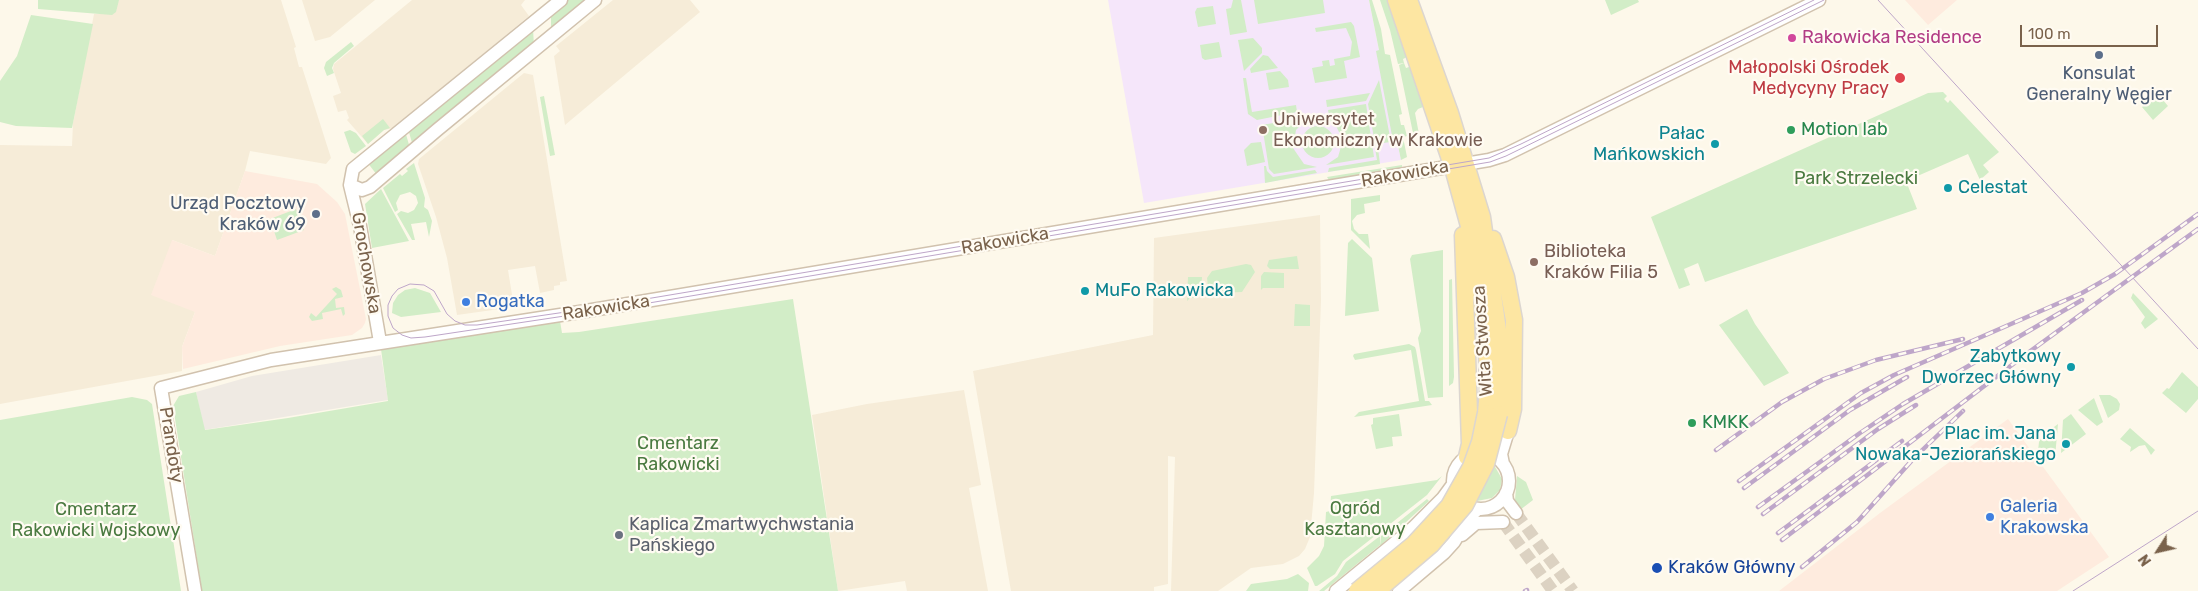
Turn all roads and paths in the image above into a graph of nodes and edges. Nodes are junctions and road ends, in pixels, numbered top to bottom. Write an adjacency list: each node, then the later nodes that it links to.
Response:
1 (561, 0): 6 (street)
2 (595, 0): 7 (street)
3 (1396, 0): 8 (main road)
4 (1409, 0): 8 (main road)
5 (1819, 0): 8 (street, Rakowicka)
6 (541, 16): 7 (street); 9 (street)
7 (544, 42): 9 (street)
8 (1459, 165): 10 (main road, Wita Stwosza); 11 (main road, Wita Stwosza); 12 (street, Rakowicka)
9 (350, 185): 12 (street, Grochowska)
10 (1462, 195): 14 (main road, Wita Stwosza); 16 (main road)
11 (1482, 217): 14 (main road, Wita Stwosza); 15 (main road)
12 (380, 342): 13 (street, Rakowicka)
13 (161, 388): 23 (street, Prandoty)
14 (1492, 414): 25 (main road, Wita Stwosza, bridge); 26 (main road, Wita Stwosza, bridge)
15 (1508, 431): 17 (street)
16 (1467, 457): 17 (street); 18 (street)
17 (1503, 464): 19 (street)
18 (1454, 483): 20 (street); 24 (street)
19 (1506, 493): 20 (street); 21 (street)
20 (1482, 509): 22 (street); 22 (street)
21 (1516, 513)
22 (1454, 542): 27 (street)
23 (195, 591)
24 (1336, 591)
25 (1358, 591)
26 (1377, 591)
27 (1399, 591)

